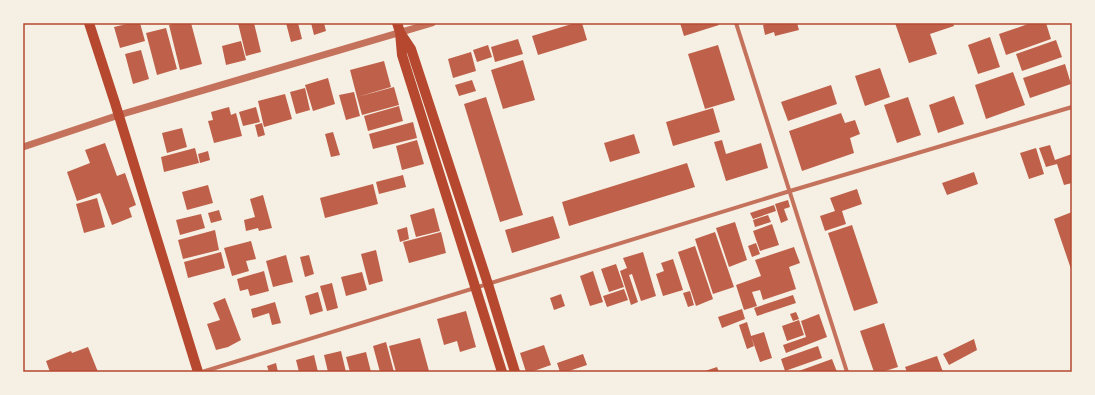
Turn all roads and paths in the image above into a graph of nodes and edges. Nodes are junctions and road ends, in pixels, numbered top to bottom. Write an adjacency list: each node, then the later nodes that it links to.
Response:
1 (89, 23): 6 (main road)
2 (432, 23): 4 (street)
3 (736, 23): 8 (street)
4 (398, 28): 6 (street); 9 (main road); 10 (main road)
5 (1072, 107): 8 (street)
6 (119, 115): 7 (street); 11 (main road)
7 (23, 147)
8 (790, 191): 9 (street); 15 (street)
9 (488, 284): 10 (street); 14 (main road)
10 (476, 288): 12 (street); 13 (main road)
11 (198, 372)
12 (202, 372)
13 (502, 372)
14 (515, 372)
15 (847, 372)

